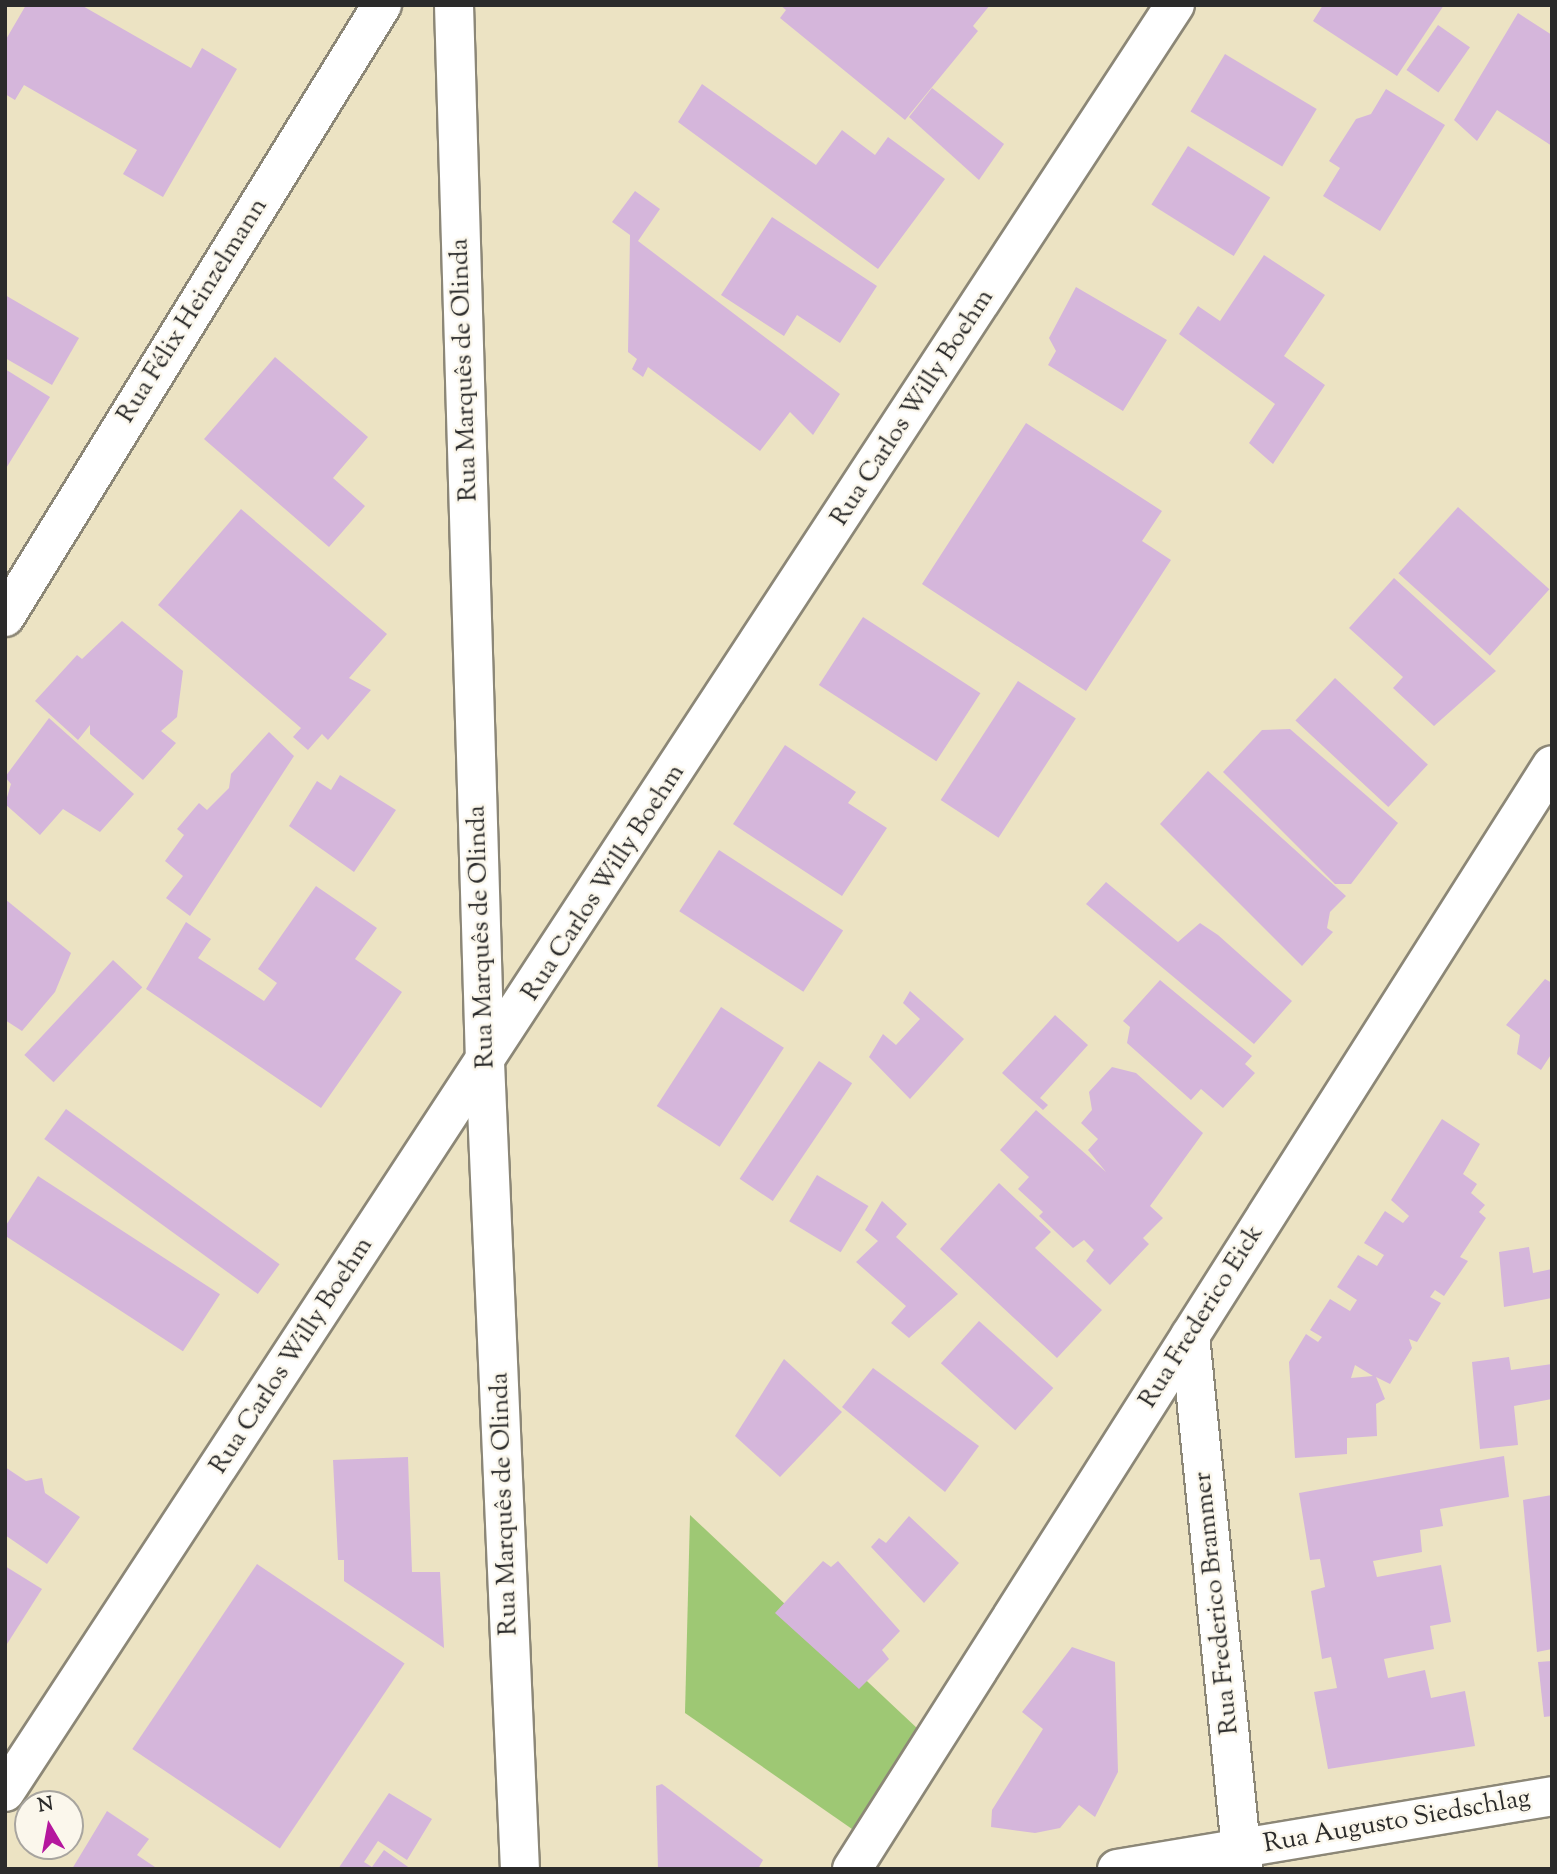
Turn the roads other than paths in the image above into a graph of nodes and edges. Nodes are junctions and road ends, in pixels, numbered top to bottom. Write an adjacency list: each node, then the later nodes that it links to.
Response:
1 (382, 5): 4 (street, Rua Félix Heinzelmann)
2 (454, 5): 6 (street, Rua Marquês de Olinda)
3 (1175, 5): 6 (street, Rua Carlos Willy Boehm)
4 (5, 617)
5 (1552, 765): 7 (street, Rua Frederico Eick)
6 (485, 1062): 8 (street, Rua Carlos Willy Boehm); 11 (street, Rua Marquês de Olinda)
7 (1190, 1336): 10 (street, Rua Frederico Brammer); 12 (street, Rua Frederico Eick)
8 (5, 1792)
9 (1552, 1796): 10 (street, Rua Augusto Siedschlag)
10 (1242, 1858): 13 (street, Rua Augusto Siedschlag)
11 (520, 1869)
12 (852, 1869)
13 (1117, 1869)

